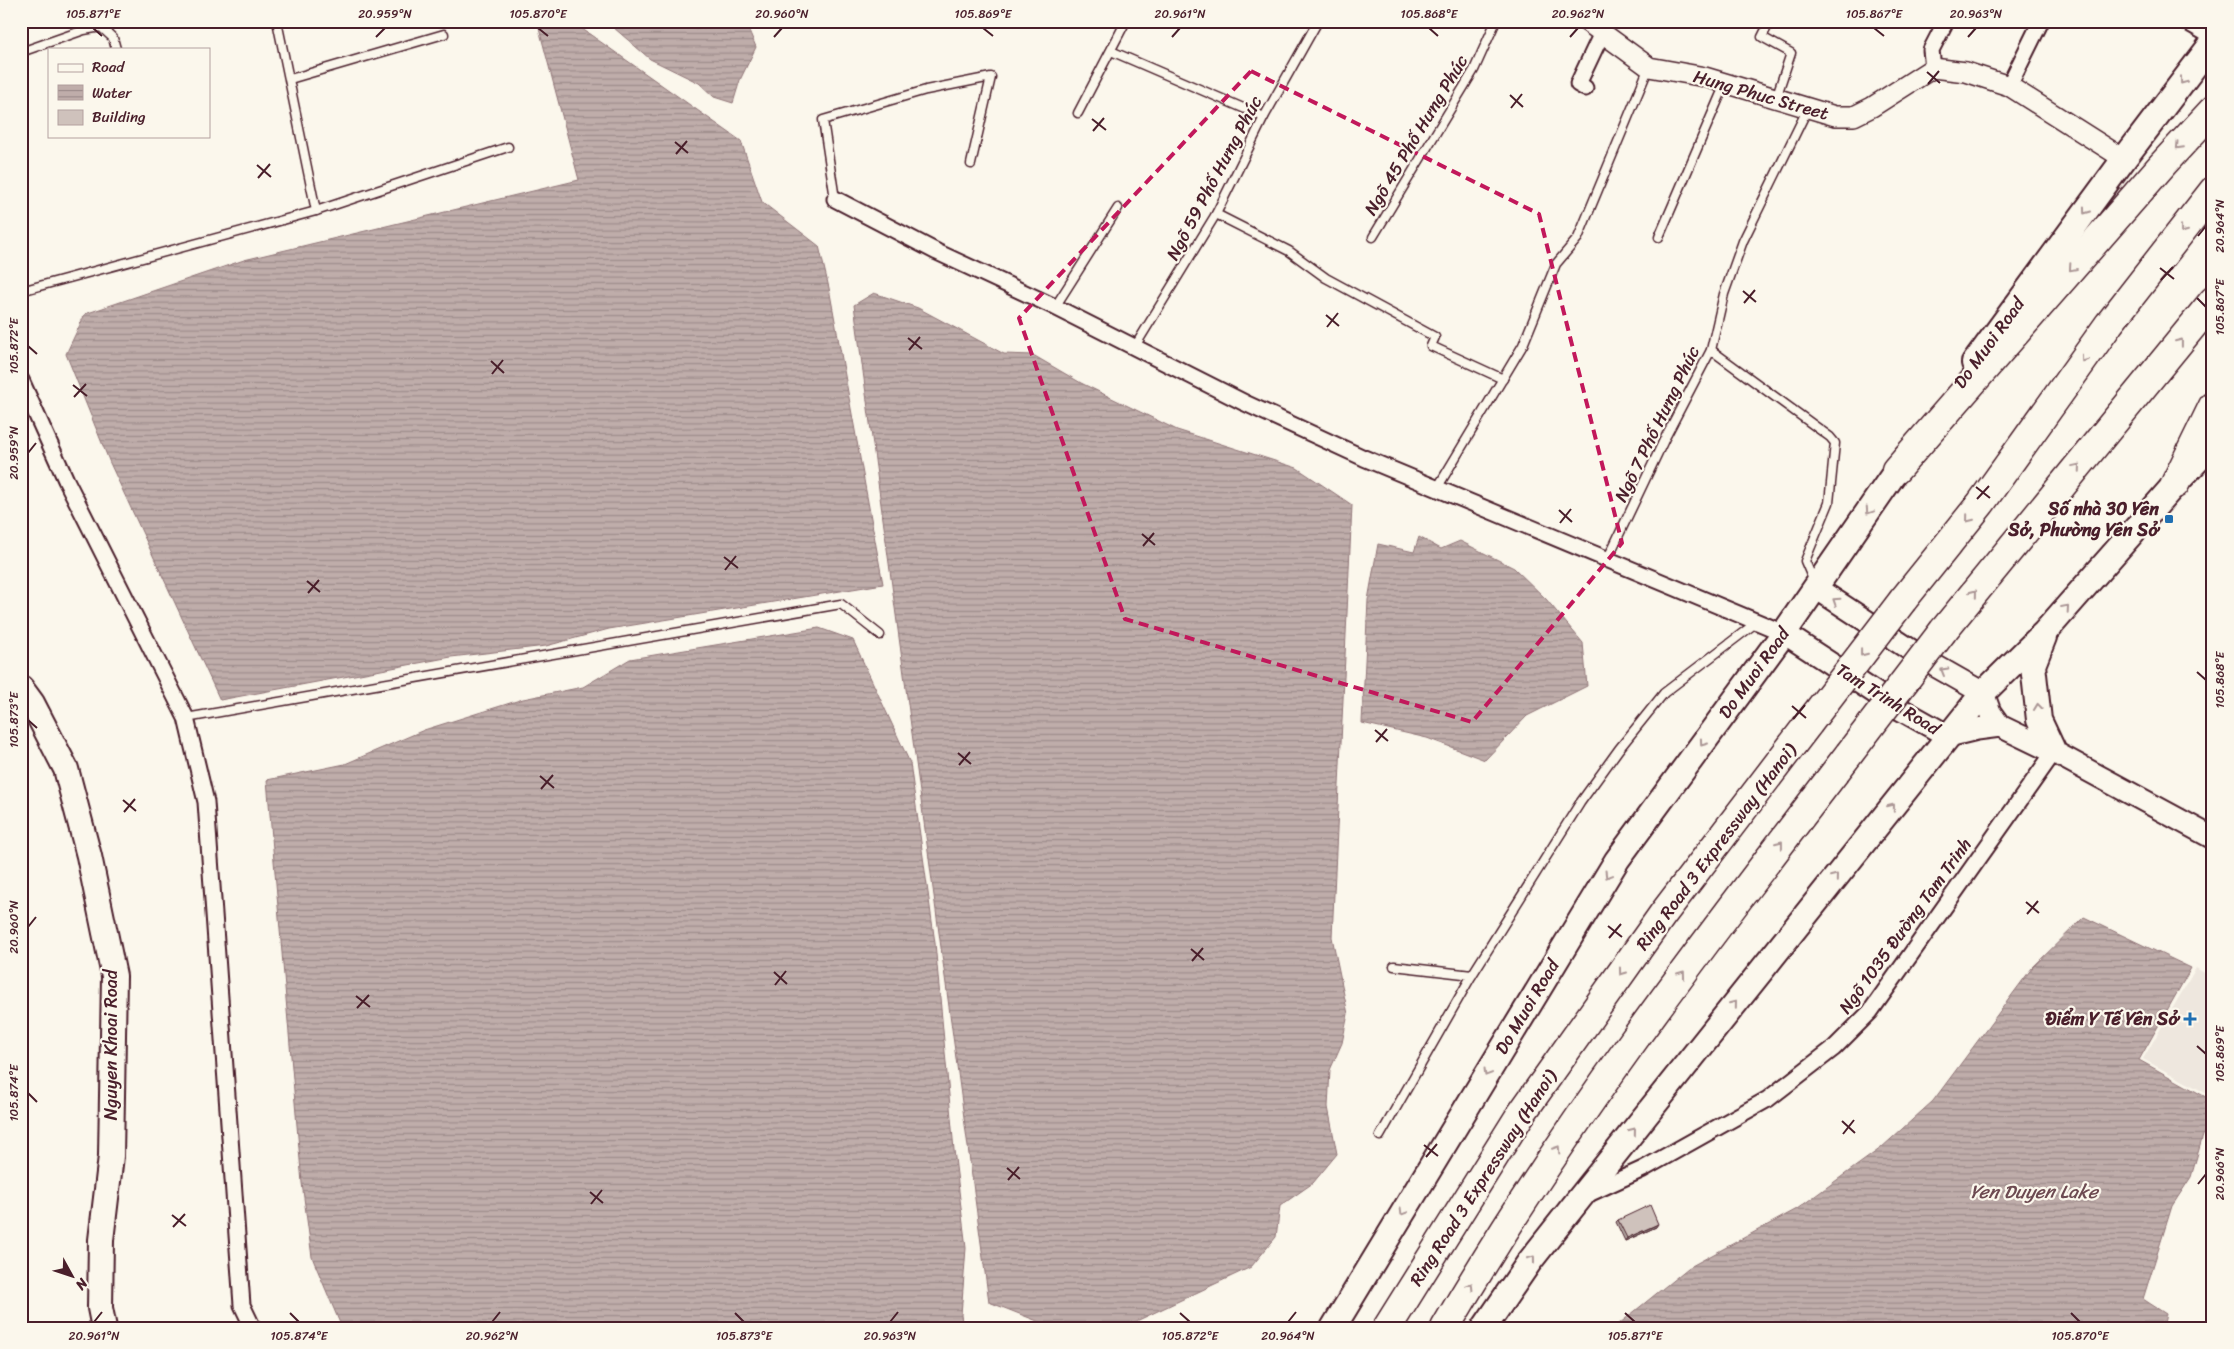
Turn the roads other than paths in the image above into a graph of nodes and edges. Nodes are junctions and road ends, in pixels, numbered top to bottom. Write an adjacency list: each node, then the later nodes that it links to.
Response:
1 (277, 21): 19 (lane)
2 (1126, 21): 15 (lane)
3 (1318, 21): 27 (lane, Ngõ 59 Phố Hưng Phúc)
4 (1496, 21): 36 (lane, Ngõ 45 Phố Hưng Phúc)
5 (1586, 21): 10 (street, Hung Phuc Street)
6 (1770, 21): 23 (lane)
7 (1946, 21): 18 (street)
8 (2041, 21): 21 (street)
9 (2185, 21): 12 (street)
10 (1602, 33): 17 (street, Hung Phuc Street); 22 (street)
11 (444, 34): 19 (lane)
12 (2213, 37)
13 (2213, 42): 29 (main road, Do Muoi Road, one-way to 29)
14 (116, 48): 16 (lane)
15 (1111, 51): 26 (lane); 27 (lane)
16 (21, 52)
17 (1648, 67): 20 (street, Hung Phuc Street); 43 (lane)
18 (1933, 68): 21 (street); 24 (street, Hung Phuc Street)
19 (290, 79): 34 (lane)
20 (1726, 82): 23 (street, Hung Phuc Street); 37 (lane)
21 (2008, 86): 29 (street)
22 (1585, 88)
23 (1776, 98): 24 (street, Hung Phuc Street)
24 (1809, 107): 42 (lane, Ngõ 7 Phố Hưng Phúc)
25 (2213, 110): 47 (highway, one-way to 47)
26 (1078, 113)
27 (1264, 117): 35 (lane, Ngõ 59 Phố Hưng Phúc)
28 (508, 147): 34 (lane)
29 (2124, 159): 47 (main road, Do Muoi Road, one-way to 47)
30 (971, 164): 32 (lane)
31 (2213, 191): 70 (highway, Ring Road 3 Expressway (Hanoi), one-way to 70, bridge)
32 (836, 199): 40 (street)
33 (1118, 208): 40 (lane)
34 (316, 211): 38 (lane)
35 (1216, 214): 41 (lane, Ngõ 59 Phố Hưng Phúc); 43 (lane)
36 (1373, 237)
37 (1659, 237)
38 (21, 291)
39 (2213, 301): 71 (highway, one-way to 39, bridge)
40 (1055, 307): 41 (street)
41 (1134, 348): 49 (street)
42 (1711, 350): 50 (lane, Ngõ 7 Phố Hưng Phúc); 51 (lane)
43 (1503, 378): 49 (lane)
44 (21, 380): 58 (street)
45 (2213, 406): 48 (highway)
46 (2213, 444): 48 (main road)
47 (1896, 470): 51 (main road, Do Muoi Road, one-way to 51)
48 (2175, 484): 53 (main road, one-way to 48)
49 (1436, 490): 50 (street)
50 (1607, 560): 52 (street)
51 (1816, 588): 54 (main road, Do Muoi Road); 57 (main road, one-way to 51)
52 (1757, 622): 54 (street); 64 (lane)
53 (2045, 632): 57 (main road); 61 (main road, one-way to 53)
54 (1784, 633): 60 (main road, Tam Trinh Road); 69 (main road, Do Muoi Road, one-way to 69)
55 (880, 635): 58 (lane)
56 (21, 688): 67 (main road, Nguyen Khoai Road)
57 (1983, 693): 59 (main road); 60 (main road)
58 (186, 718): 68 (street)
59 (2000, 726): 60 (main road, Tam Trinh Road); 61 (main road)
60 (1948, 736): 66 (main road, one-way to 60)
61 (2054, 752): 62 (main road); 66 (street, Ngõ 1035 Đường Tam Trinh)
62 (2213, 838)
63 (1394, 966): 64 (lane)
64 (1472, 975): 65 (lane)
65 (1380, 1136)
66 (1578, 1199): 72 (main road, one-way to 66)
67 (104, 1328)
68 (253, 1328)
69 (1333, 1328)
70 (1387, 1328)
71 (1445, 1328)
72 (1484, 1328)

